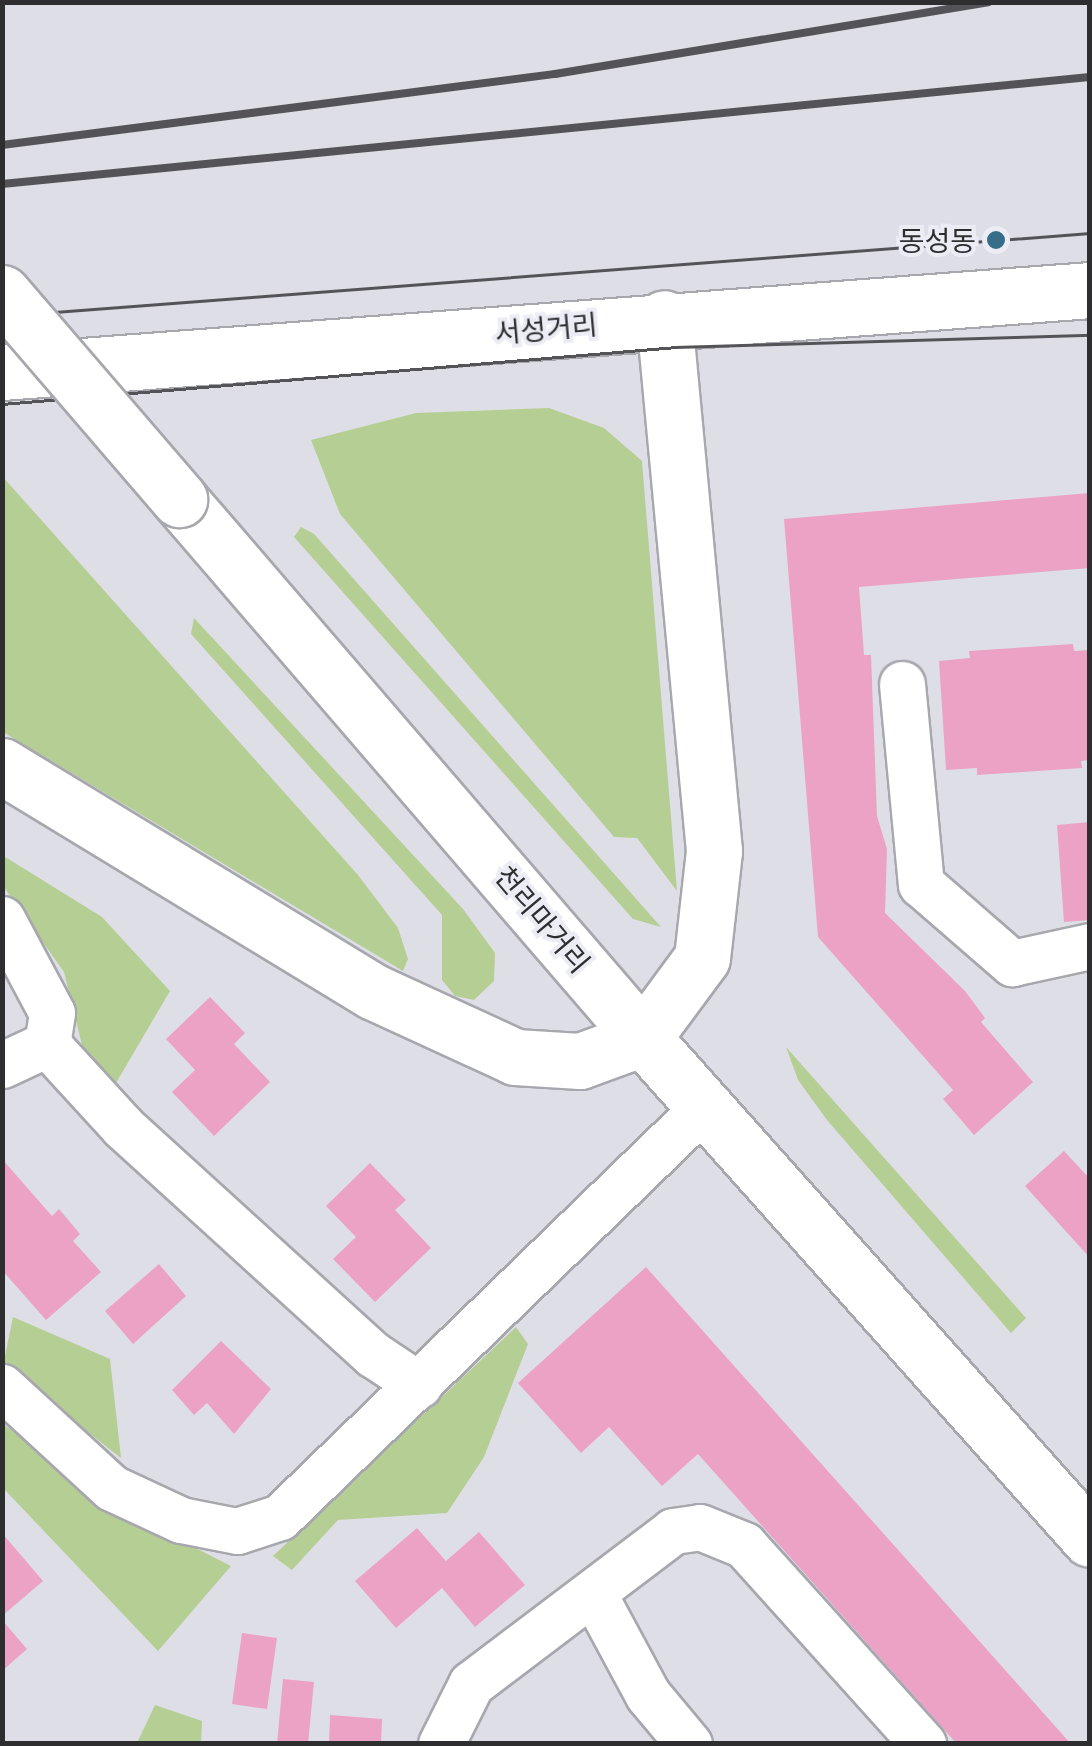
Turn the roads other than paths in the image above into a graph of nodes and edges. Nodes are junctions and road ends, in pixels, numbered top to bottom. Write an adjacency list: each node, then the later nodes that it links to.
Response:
1 (1090, 290): 3 (main road, 서성거리)
2 (2, 293): 9 (main road, 천리마거리, bridge)
3 (664, 318): 4 (main road, 서성거리); 9 (main road)
4 (2, 372)
5 (902, 684): 8 (street)
6 (2, 766): 9 (main road)
7 (2, 919): 10 (street)
8 (1090, 946)
9 (644, 1038): 12 (main road, 천리마거리)
10 (47, 1044): 11 (street); 13 (street)
11 (2, 1065)
12 (704, 1107): 13 (street); 15 (main road, 천리마거리)
13 (419, 1386): 14 (street)
14 (2, 1387)
15 (1090, 1540)
16 (593, 1593): 17 (street); 18 (street); 19 (street)
17 (441, 1744)
18 (689, 1744)
19 (923, 1744)

